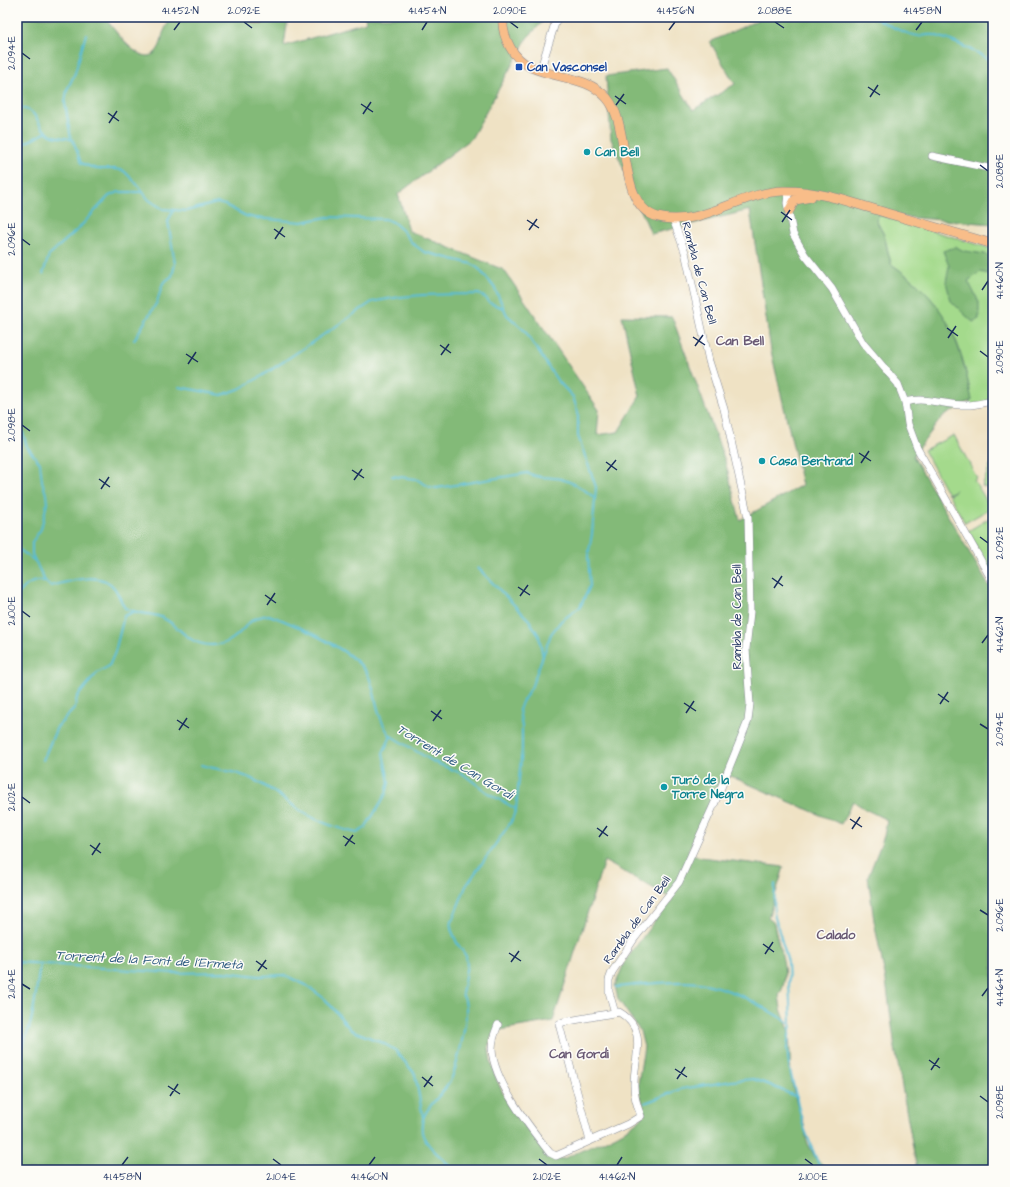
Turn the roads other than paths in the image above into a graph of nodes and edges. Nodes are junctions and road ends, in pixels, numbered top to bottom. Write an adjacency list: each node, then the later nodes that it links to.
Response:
1 (253, 17): 2 (main road)
2 (259, 17)
3 (503, 17): 5 (main road)
4 (557, 17): 5 (street)
5 (540, 71): 11 (main road)
6 (932, 156): 7 (street)
7 (993, 169)
8 (786, 193): 9 (main road); 10 (main road); 11 (main road)
9 (823, 196): 10 (main road); 12 (main road)
10 (789, 211): 14 (street)
11 (673, 219): 16 (street, Rambla de Can Bell)
12 (993, 244)
13 (993, 401): 14 (street)
14 (905, 402): 15 (street)
15 (993, 582)
16 (615, 1013): 18 (street); 18 (street)
17 (498, 1025): 18 (street)
18 (590, 1141)

